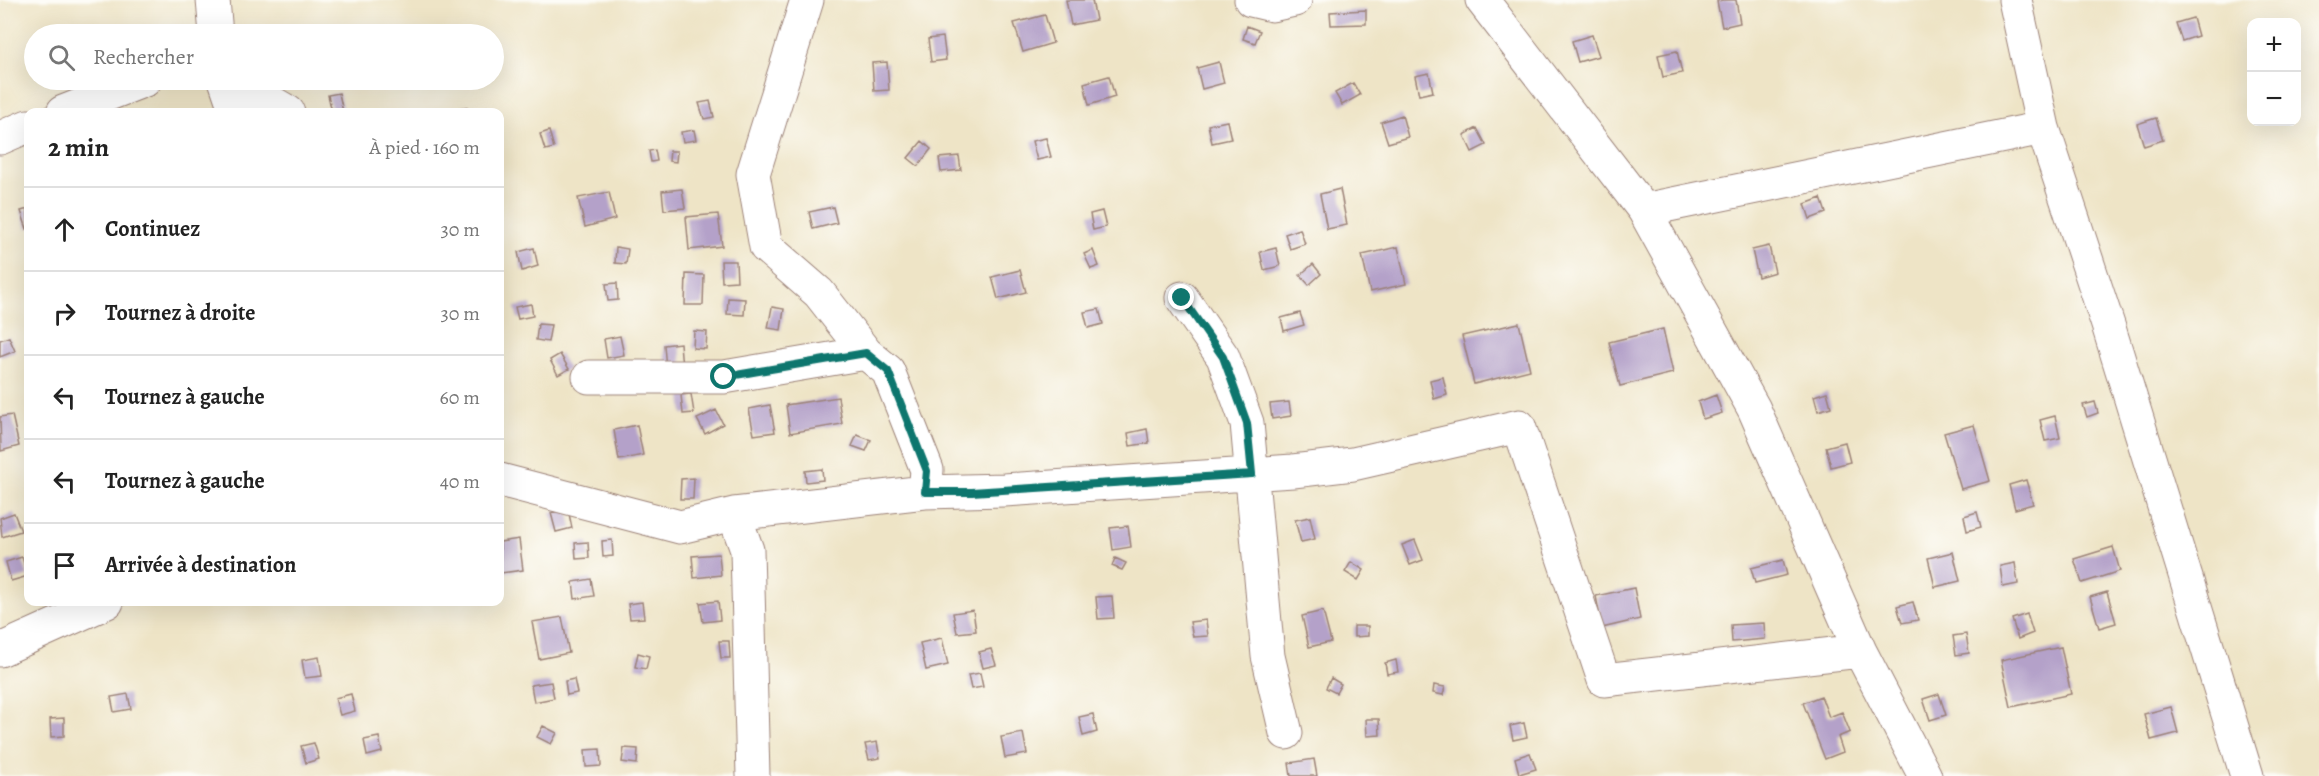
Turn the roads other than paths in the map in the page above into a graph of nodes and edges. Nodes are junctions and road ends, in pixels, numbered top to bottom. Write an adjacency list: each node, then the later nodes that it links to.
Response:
1 (213, 0): 7 (street)
2 (807, 0): 19 (street)
3 (1251, 0): 4 (street)
4 (1295, 0)
5 (1482, 0): 17 (street)
6 (2015, 0): 15 (street)
7 (215, 24)
8 (119, 90): 11 (street)
9 (228, 90): 12 (street)
10 (251, 90): 13 (street)
11 (73, 108)
12 (235, 108)
13 (281, 108)
14 (24, 128): 16 (street)
15 (2043, 128): 17 (street); 31 (street)
16 (0, 138)
17 (1644, 210): 27 (street)
18 (1182, 298): 21 (street)
19 (866, 353): 20 (street); 23 (street)
20 (589, 377)
21 (1252, 474): 23 (street); 27 (street); 28 (street)
22 (504, 481): 24 (street)
23 (925, 492): 24 (street)
24 (734, 514): 29 (street)
25 (98, 606): 26 (street)
26 (0, 650)
27 (1860, 651): 30 (street)
28 (1286, 733)
29 (753, 776)
30 (1925, 776)
31 (2247, 776)

